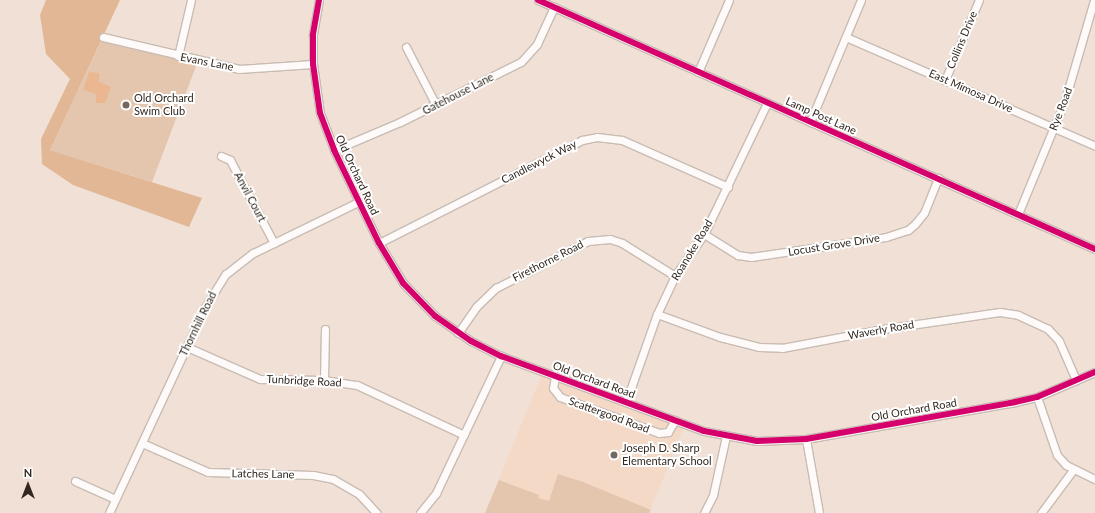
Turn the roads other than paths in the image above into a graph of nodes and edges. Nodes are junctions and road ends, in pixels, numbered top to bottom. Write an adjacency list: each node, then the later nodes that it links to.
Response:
1 (191, 0): 12 (street)
2 (319, 0): 13 (street, Old Orchard Road)
3 (538, 0): 8 (street, Lamp Post Lane)
4 (729, 0): 14 (street)
5 (861, 0): 10 (street)
6 (979, 0): 15 (street, Collins Drive)
7 (1094, 0): 19 (street, Rye Road)
8 (554, 7): 14 (street, Lamp Post Lane); 17 (street, Gatehouse Lane)
9 (103, 37): 12 (street, Evans Lane)
10 (846, 37): 15 (street, East Mimosa Drive); 18 (street)
11 (406, 47): 17 (street)
12 (178, 56): 13 (street, Evans Lane)
13 (313, 64): 21 (street, Old Orchard Road)
14 (698, 72): 16 (street, Lamp Post Lane)
15 (945, 80): 19 (street, East Mimosa Drive)
16 (767, 103): 18 (street, Lamp Post Lane); 24 (street, Roanoke Road)
17 (436, 105): 21 (street, Gatehouse Lane)
18 (810, 122): 23 (street, Lamp Post Lane)
19 (1054, 128): 20 (street, East Mimosa Drive); 26 (street, Rye Road)
20 (1095, 146)
21 (334, 150): 25 (street, Old Orchard Road)
22 (221, 156): 28 (street, Anvil Court)
23 (938, 178): 26 (street, Lamp Post Lane); 27 (street, Locust Grove Drive)
24 (728, 187): 27 (street, Roanoke Road); 29 (street, Candlewyck Way)
25 (358, 202): 28 (street, Thornhill Road); 29 (street, Old Orchard Road)
26 (1018, 214): 30 (street, Lamp Post Lane)
27 (704, 234): 31 (street, Roanoke Road)
28 (274, 243): 35 (street, Thornhill Road)
29 (379, 243): 34 (street, Old Orchard Road)
30 (1095, 249)
31 (675, 276): 32 (street, Roanoke Road); 34 (street, Firethorne Road)
32 (657, 314): 40 (street, Waverly Road); 42 (street, Roanoke Road)
33 (324, 329): 39 (street)
34 (458, 333): 36 (street, Old Orchard Road)
35 (187, 347): 39 (street, Tunbridge Road); 47 (street, Thornhill Road)
36 (501, 356): 38 (street, Old Orchard Road); 44 (street)
37 (1095, 372): 40 (street, Old Orchard Road)
38 (555, 376): 42 (street, Old Orchard Road); 43 (street, Scattergood Road)
39 (324, 380): 44 (street, Tunbridge Road)
40 (1076, 380): 41 (street, Old Orchard Road)
41 (1037, 397): 46 (street, Old Orchard Road); 48 (street)
42 (626, 402): 43 (street, Old Orchard Road)
43 (675, 420): 45 (street, Old Orchard Road)
44 (464, 434): 54 (street)
45 (726, 436): 46 (street, Old Orchard Road); 55 (street)
46 (806, 439): 56 (street)
47 (142, 443): 51 (street, Thornhill Road); 53 (street, Latches Lane)
48 (1074, 470): 49 (street); 57 (street)
49 (1095, 479)
50 (75, 481): 51 (street)
51 (115, 499): 52 (street, Thornhill Road)
52 (109, 513)
53 (377, 513)
54 (420, 513)
55 (704, 513)
56 (819, 513)
57 (1041, 513)

